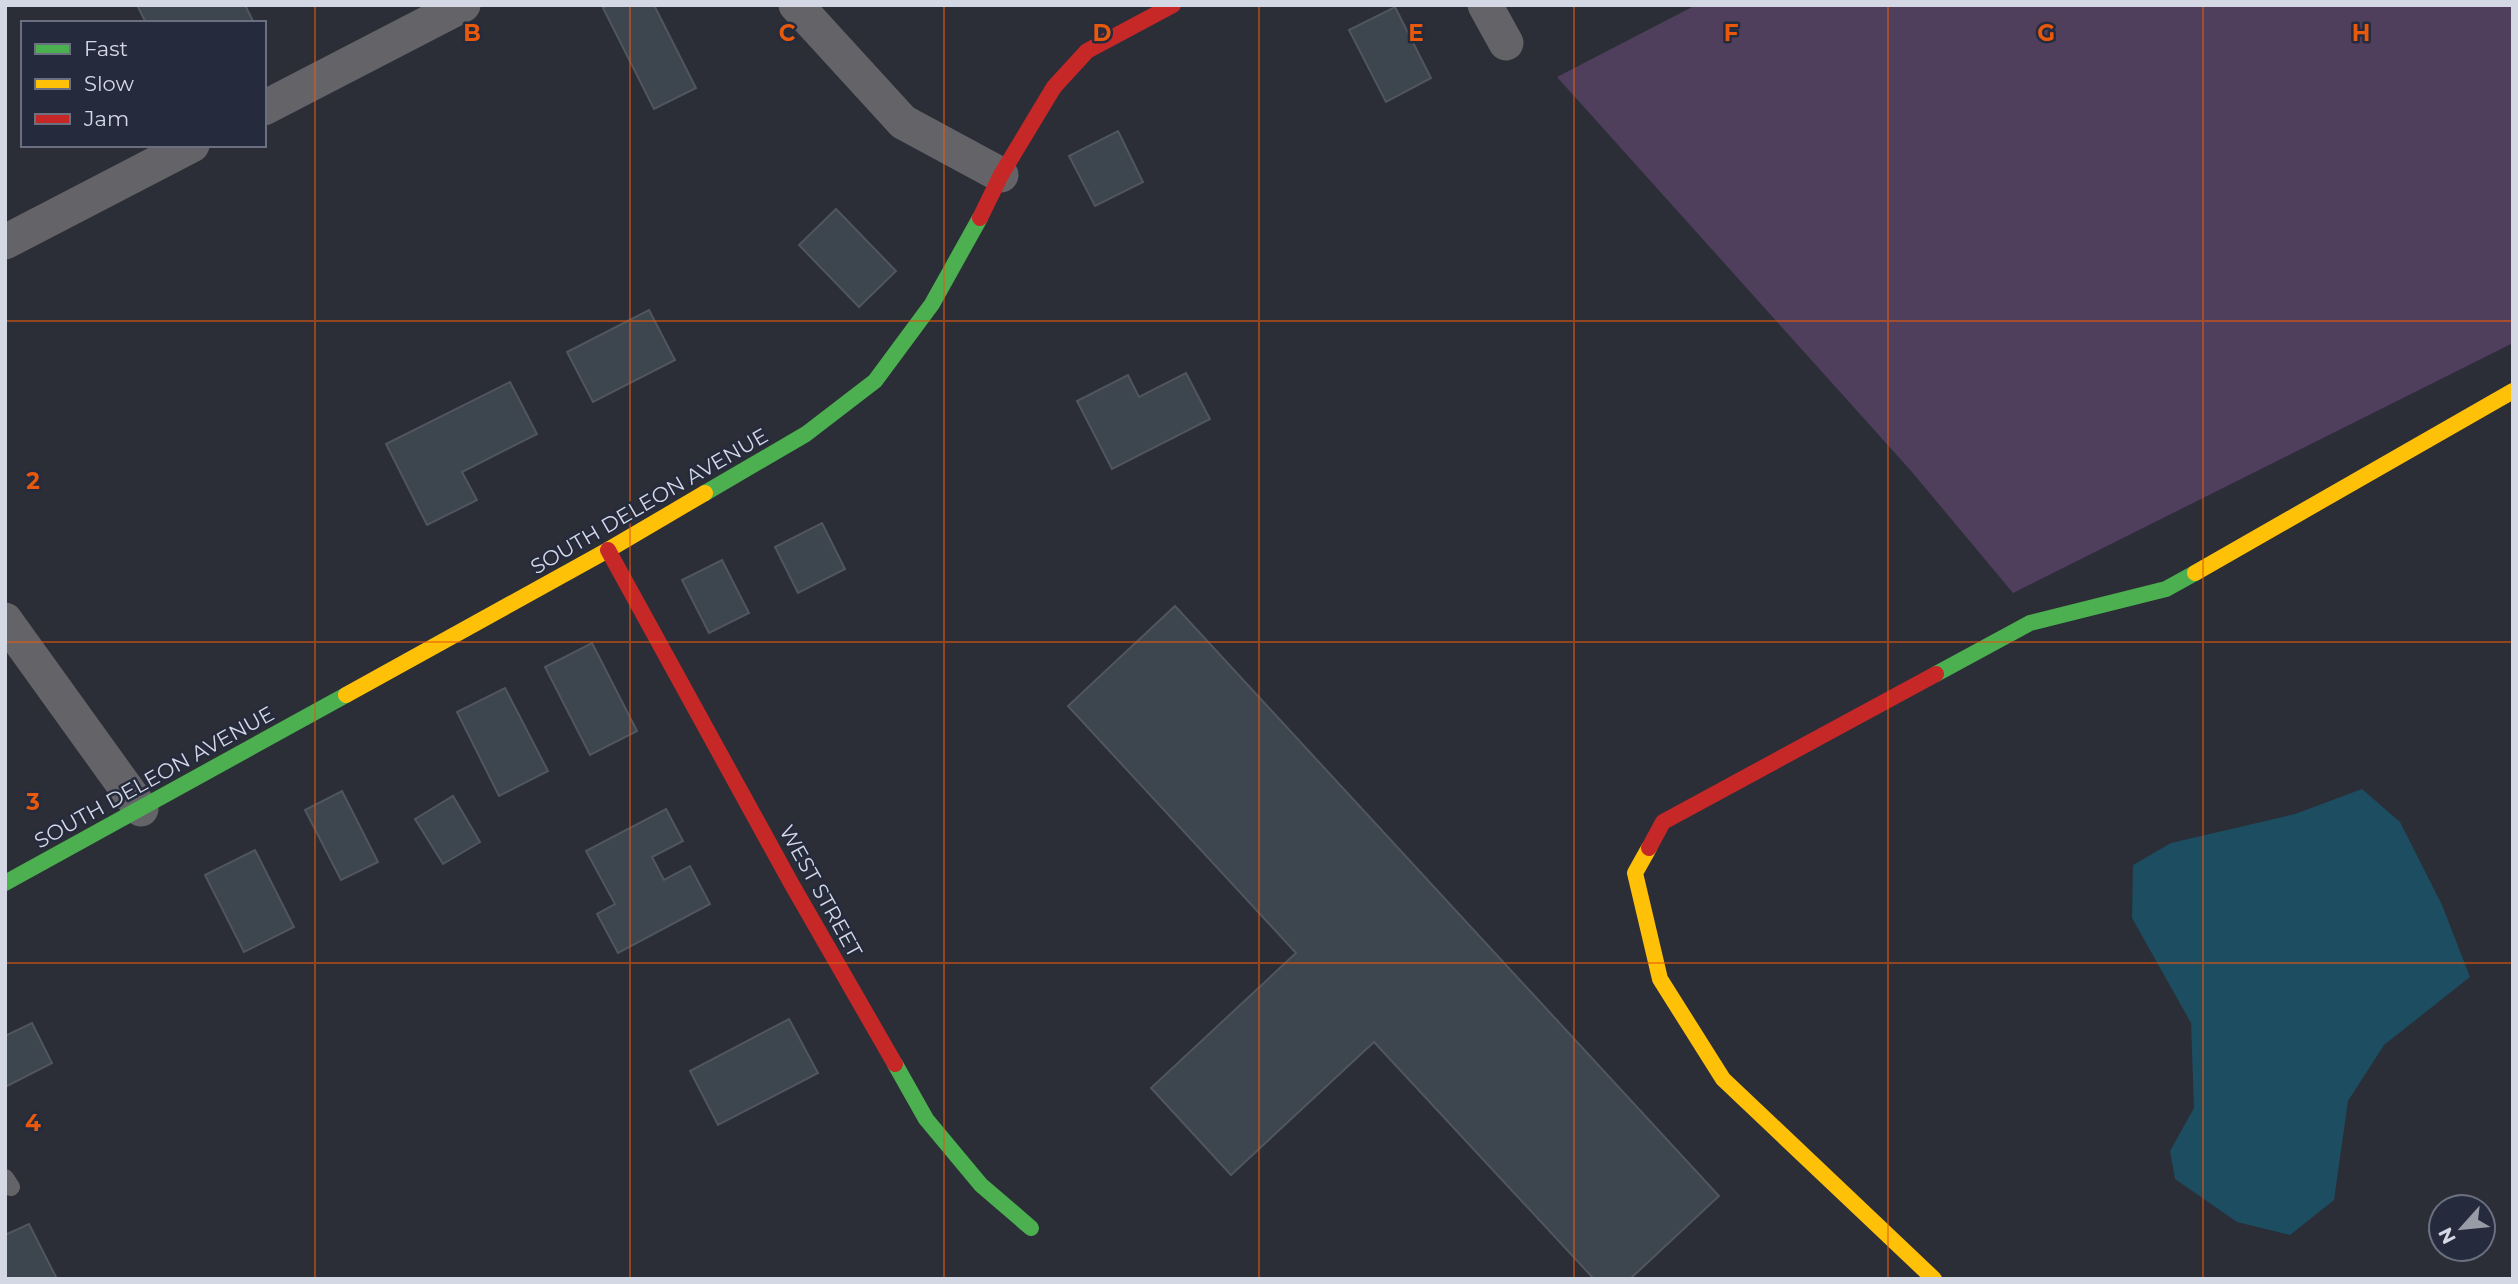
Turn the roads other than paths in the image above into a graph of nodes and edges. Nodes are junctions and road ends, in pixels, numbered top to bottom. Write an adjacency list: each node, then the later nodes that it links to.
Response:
1 (463, 5): 6 (street)
2 (796, 5): 8 (street)
3 (1173, 5): 8 (street, SOUTH DELEON AVENUE)
4 (1485, 5): 5 (street)
5 (1506, 43)
6 (266, 107)
7 (188, 147): 9 (street)
8 (1002, 175): 11 (street, SOUTH DELEON AVENUE)
9 (5, 242)
10 (2513, 391): 16 (street)
11 (608, 550): 13 (street, SOUTH DELEON AVENUE); 15 (street, WEST STREET)
12 (5, 620): 13 (street)
13 (141, 809): 14 (street, SOUTH DELEON AVENUE)
14 (5, 883)
15 (1031, 1228)
16 (1934, 1279)

